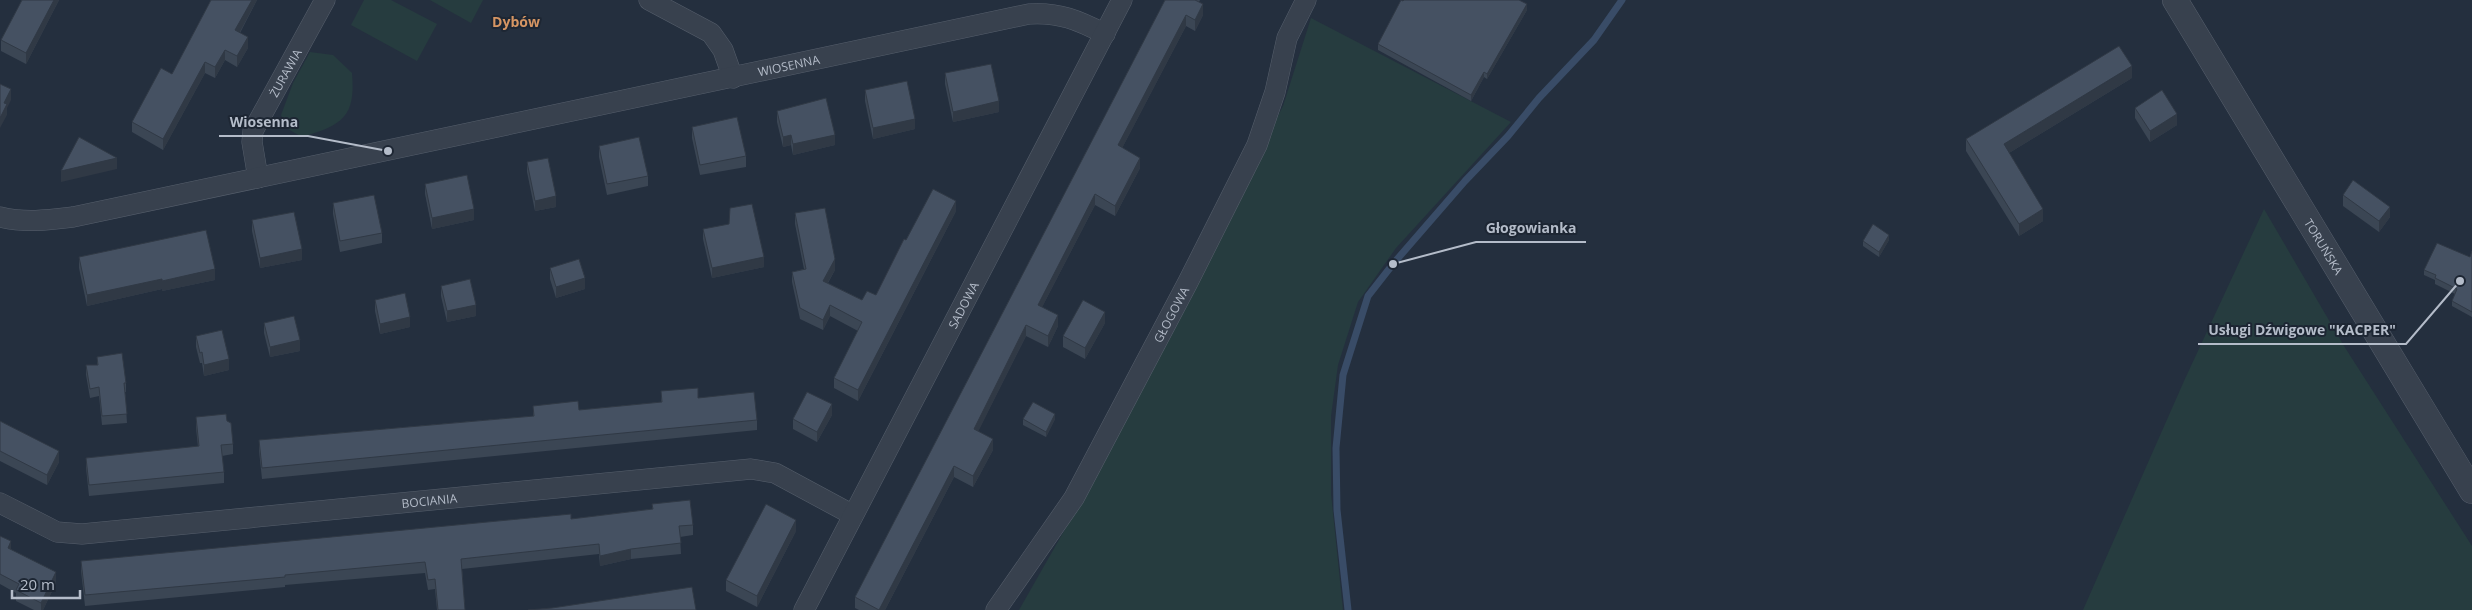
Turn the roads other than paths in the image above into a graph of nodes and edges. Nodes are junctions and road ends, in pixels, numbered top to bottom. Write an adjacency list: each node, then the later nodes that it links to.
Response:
1 (325, 0): 8 (street, ŻURAWIA)
2 (649, 0): 7 (street)
3 (1122, 0): 6 (street, SADOWA)
4 (1306, 0): 14 (street, GŁOGOWA)
5 (2175, 0): 10 (street, TORUŃSKA)
6 (1105, 34): 7 (street, WIOSENNA); 12 (street, SADOWA)
7 (733, 78): 8 (street, WIOSENNA)
8 (258, 178): 9 (street, WIOSENNA)
9 (0, 217)
10 (2472, 491)
11 (0, 503): 12 (street, BOCIANIA)
12 (853, 515): 13 (street, SADOWA)
13 (804, 610)
14 (996, 610)

